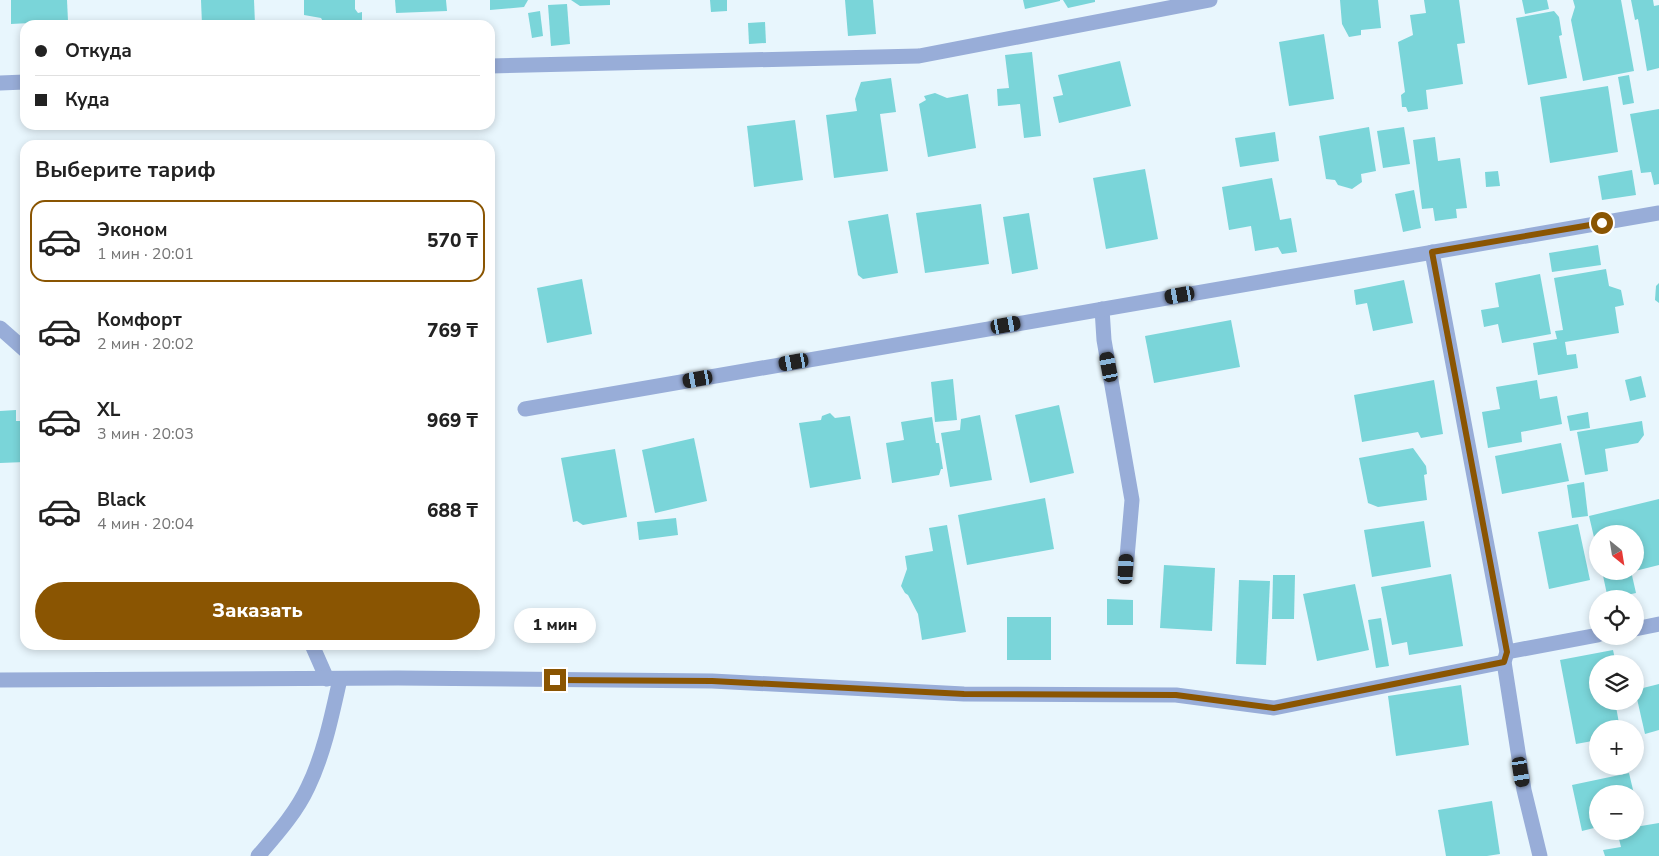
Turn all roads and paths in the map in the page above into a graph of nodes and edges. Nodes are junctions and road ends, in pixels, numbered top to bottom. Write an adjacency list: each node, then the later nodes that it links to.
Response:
1 (1210, 0): 2 (street)
2 (495, 66)
3 (20, 82): 4 (street)
4 (0, 83)
5 (1659, 213): 6 (street)
6 (1432, 252): 7 (street); 16 (street)
7 (1102, 309): 10 (street); 11 (street)
8 (0, 328): 9 (street)
9 (20, 346)
10 (524, 409)
11 (1126, 569)
12 (1659, 624): 13 (street)
13 (1644, 627)
14 (1589, 638): 16 (street)
15 (315, 650): 17 (street)
16 (1505, 657): 17 (street); 20 (street)
17 (333, 679): 18 (street); 19 (street)
18 (0, 680)
19 (258, 856)
20 (1540, 856)

